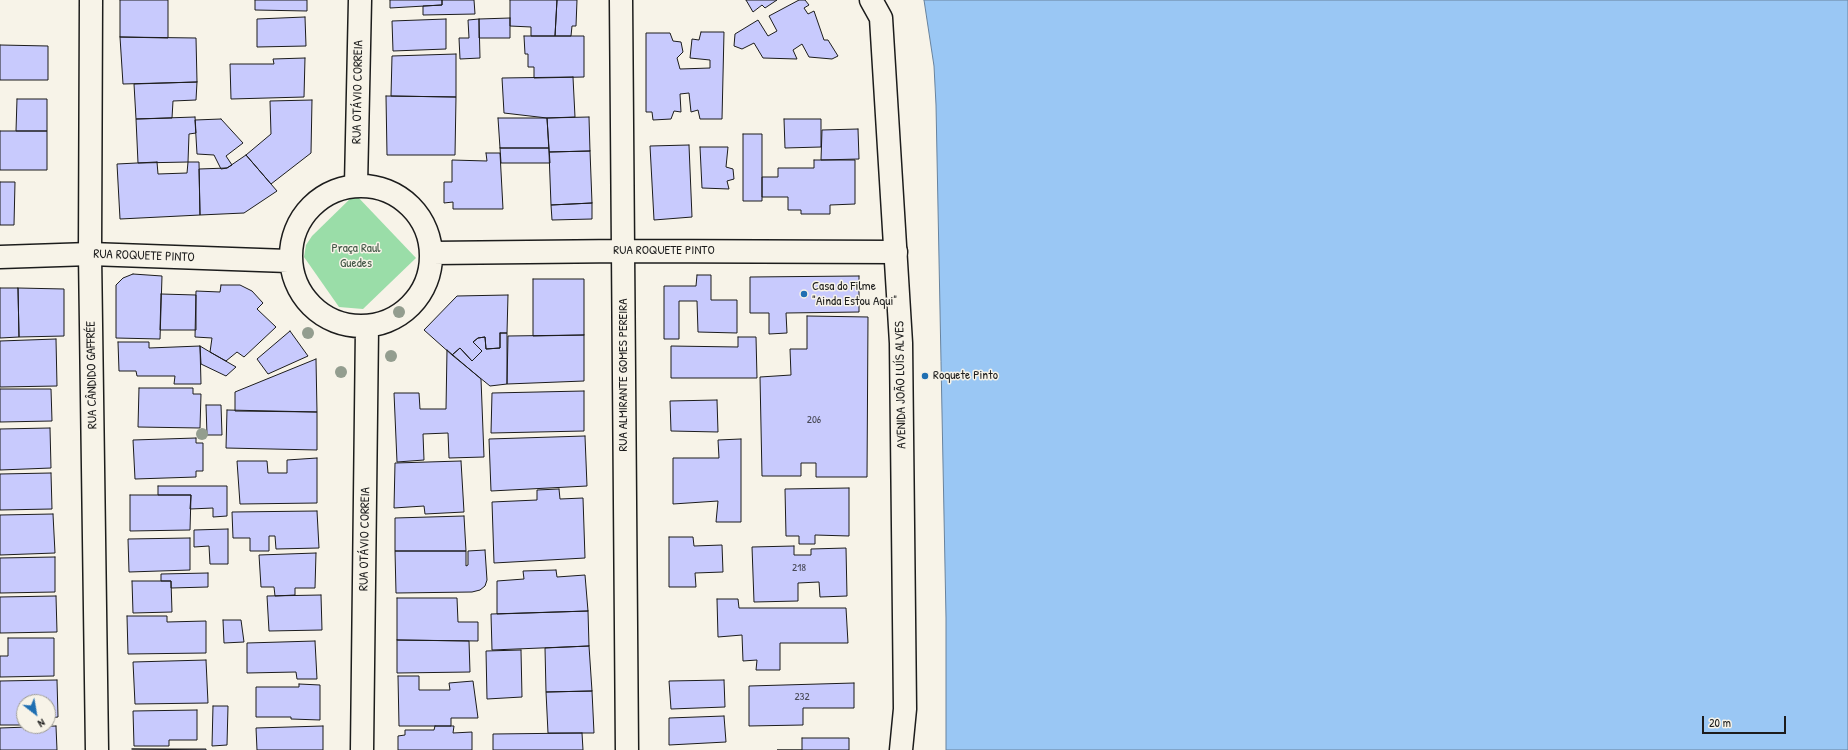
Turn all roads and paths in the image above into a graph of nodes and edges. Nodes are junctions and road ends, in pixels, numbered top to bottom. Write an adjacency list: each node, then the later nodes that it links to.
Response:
1 (92, 0): 9 (street, RUA CÂNDIDO GAFFRÉE)
2 (360, 0): 5 (street, RUA OTÁVIO CORREIA)
3 (621, 0): 6 (street, RUA ALMIRANTE GOMES PEREIRA)
4 (871, 0): 7 (street, AVENIDA JOÃO LUÍS ALVES)
5 (356, 184): 8 (street); 11 (street)
6 (623, 251): 7 (street, RUA ROQUETE PINTO); 8 (street, RUA ROQUETE PINTO); 15 (street, RUA ALMIRANTE GOMES PEREIRA)
7 (896, 252): 16 (street, AVENIDA JOÃO LUÍS ALVES)
8 (433, 253): 12 (street)
9 (90, 254): 10 (street, RUA ROQUETE PINTO); 11 (street, RUA ROQUETE PINTO); 13 (street, RUA CÂNDIDO GAFFRÉE)
10 (0, 256)
11 (288, 261): 12 (street)
12 (367, 328): 14 (street, RUA OTÁVIO CORREIA)
13 (97, 750)
14 (362, 750)
15 (627, 750)
16 (901, 750)

